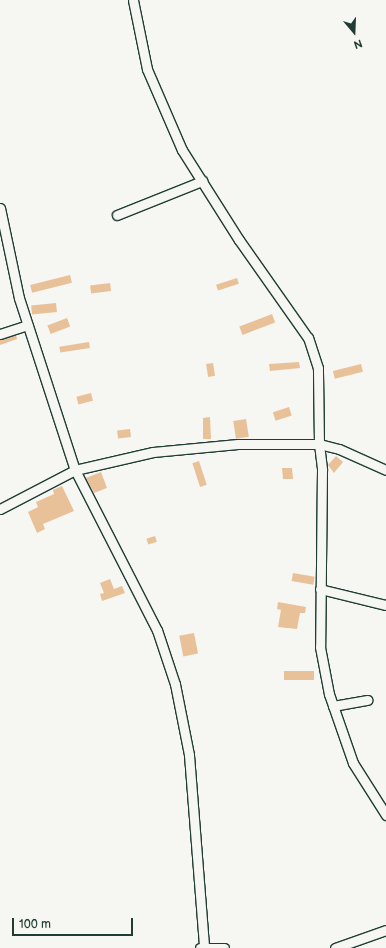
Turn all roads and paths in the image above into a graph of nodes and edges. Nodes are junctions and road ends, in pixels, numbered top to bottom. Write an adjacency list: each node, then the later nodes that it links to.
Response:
1 (134, 0): 2 (street)
2 (202, 181): 4 (street); 7 (street)
3 (0, 208): 5 (street)
4 (117, 215)
5 (28, 325): 6 (street); 8 (street)
6 (0, 334)
7 (319, 444): 8 (street); 9 (street); 11 (street)
8 (75, 470): 10 (street); 17 (street)
9 (386, 470)
10 (0, 509)
11 (320, 589): 12 (street); 14 (street)
12 (385, 605)
13 (367, 700): 14 (street)
14 (333, 706): 15 (street)
15 (386, 815)
16 (386, 930): 19 (street)
17 (202, 947): 18 (street)
18 (224, 948)
19 (335, 948)

